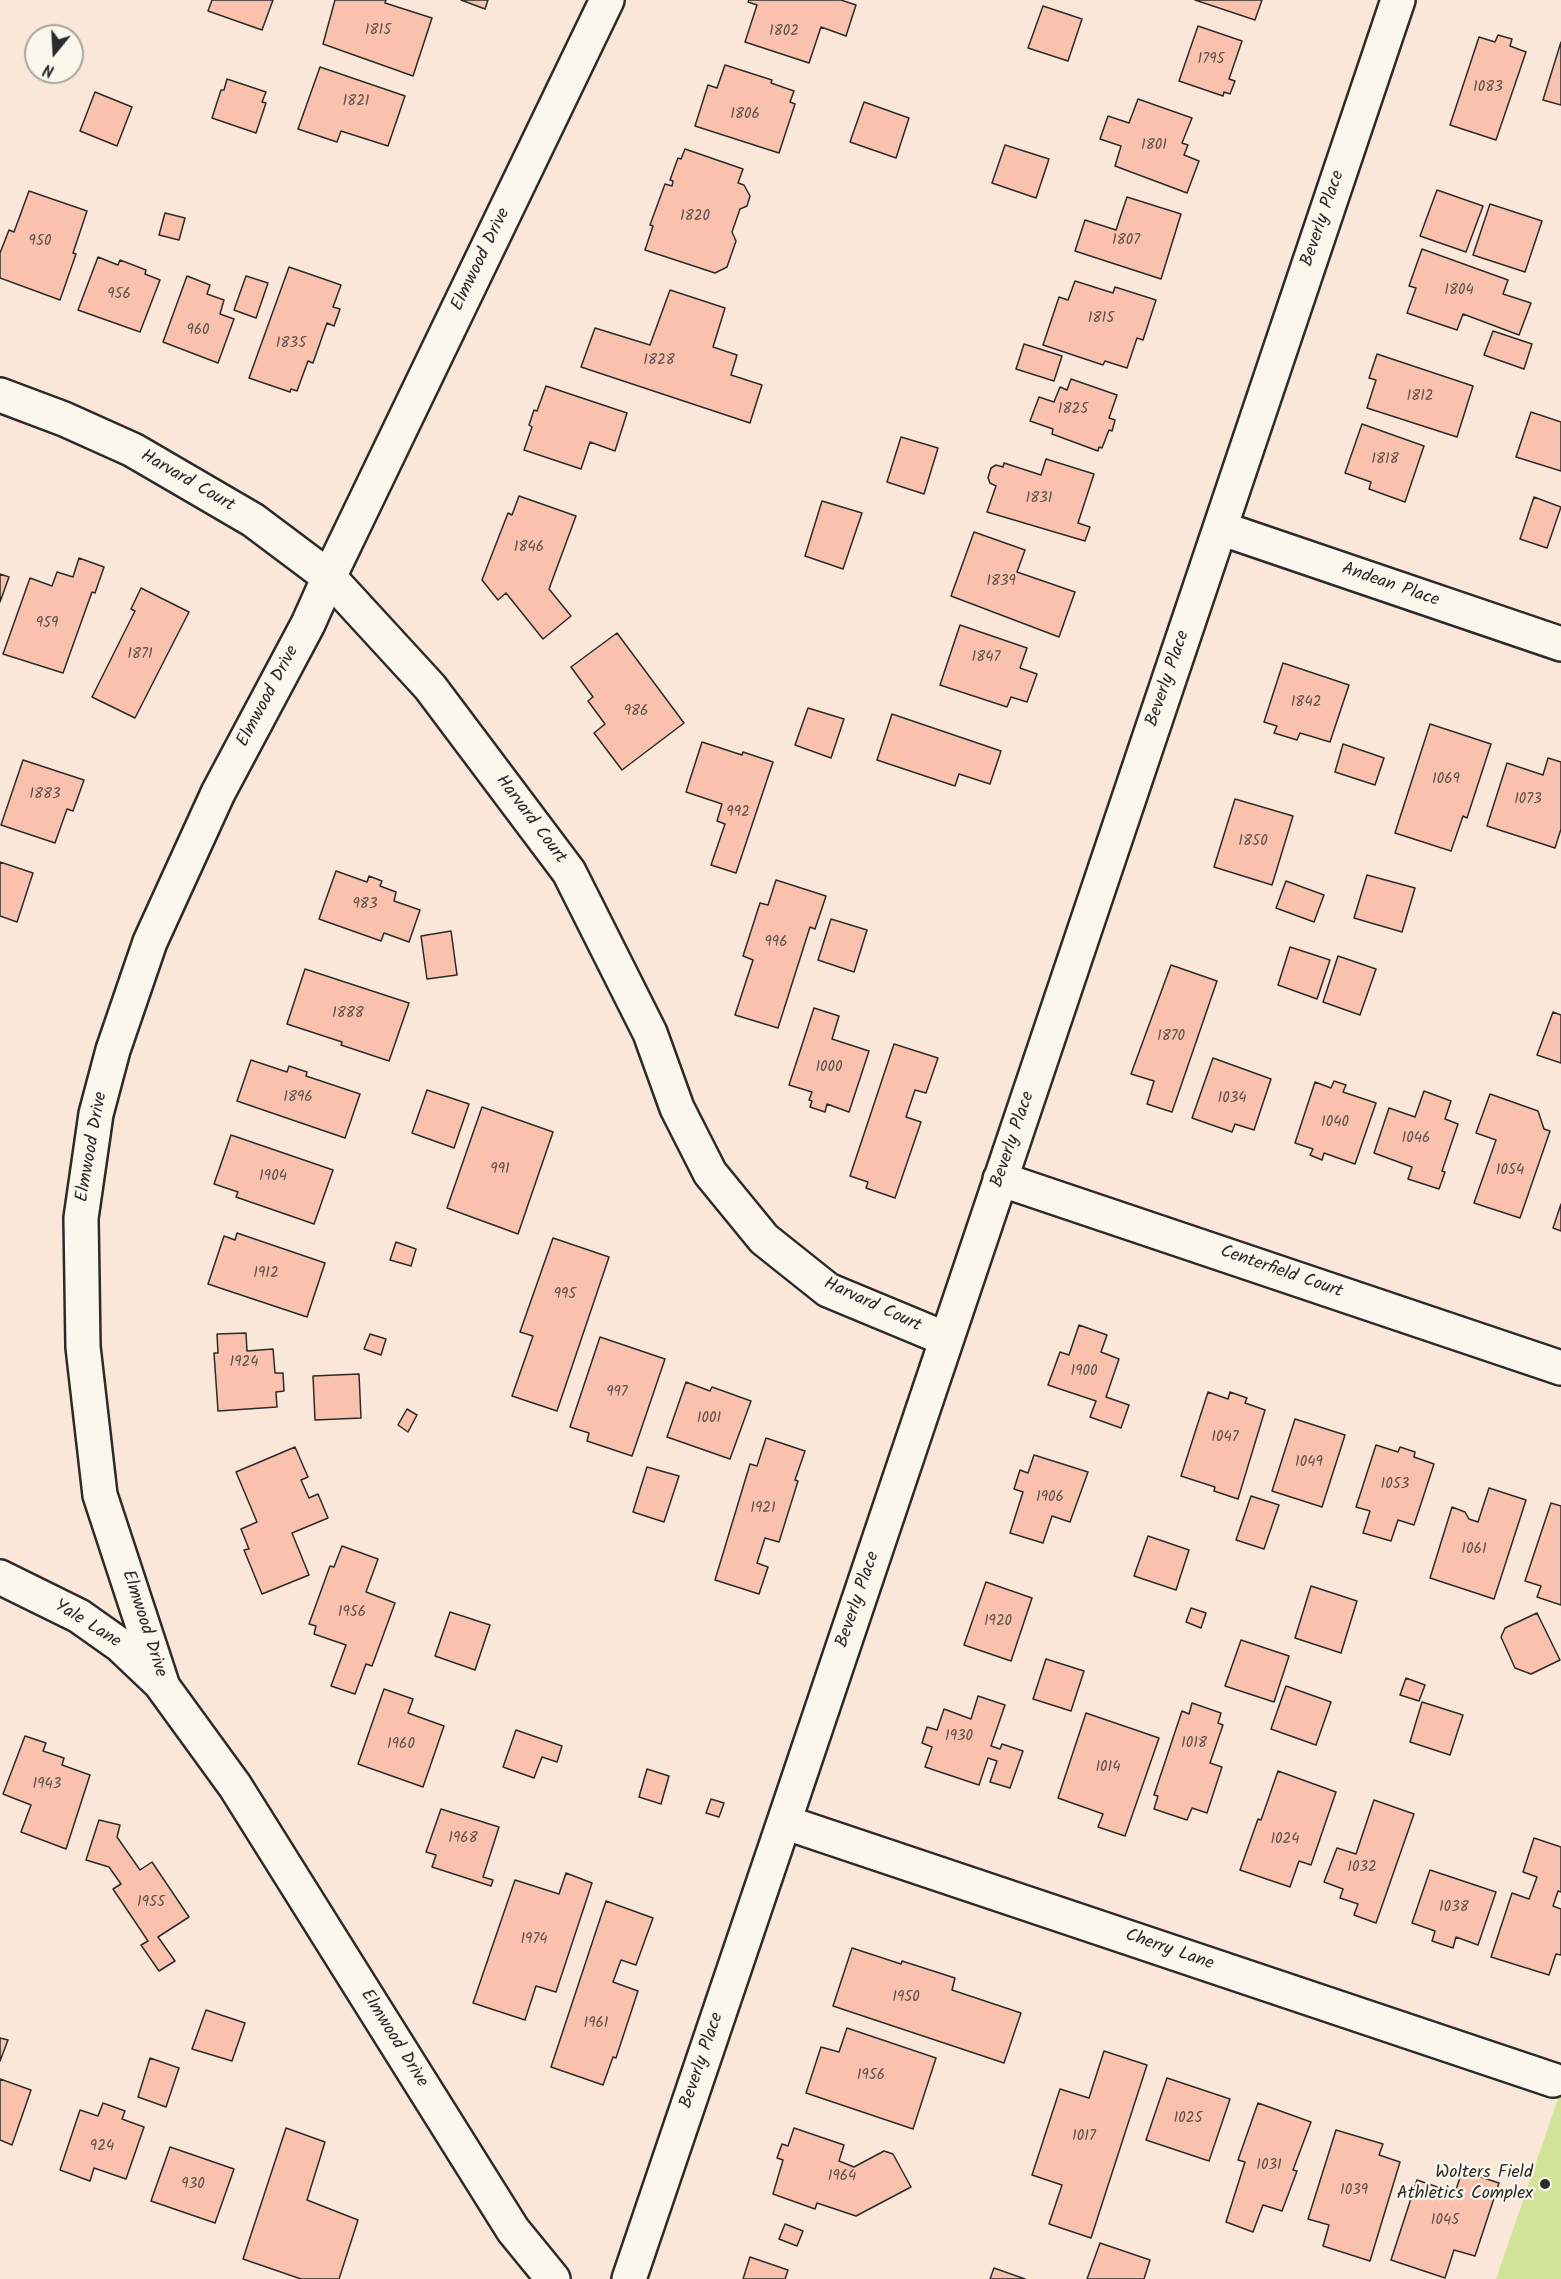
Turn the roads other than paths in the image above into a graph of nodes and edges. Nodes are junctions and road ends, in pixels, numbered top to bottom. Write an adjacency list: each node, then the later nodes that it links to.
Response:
1 (607, 0): 5 (street, Elmwood Drive)
2 (1398, 0): 4 (street, Beverly Place)
3 (0, 394): 5 (street, Harvard Court)
4 (1220, 528): 6 (street, Andean Place); 7 (street, Beverly Place)
5 (329, 577): 8 (street, Harvard Court); 11 (street, Elmwood Drive)
6 (1561, 644)
7 (1000, 1179): 8 (street, Beverly Place); 9 (street, Centerfield Court)
8 (946, 1339): 12 (street, Beverly Place)
9 (1561, 1368)
10 (0, 1577): 11 (street, Yale Lane)
11 (164, 1687): 14 (street, Elmwood Drive)
12 (784, 1822): 13 (street, Cherry Lane); 15 (street, Beverly Place)
13 (1553, 2080)
14 (553, 2279)
15 (628, 2279)

